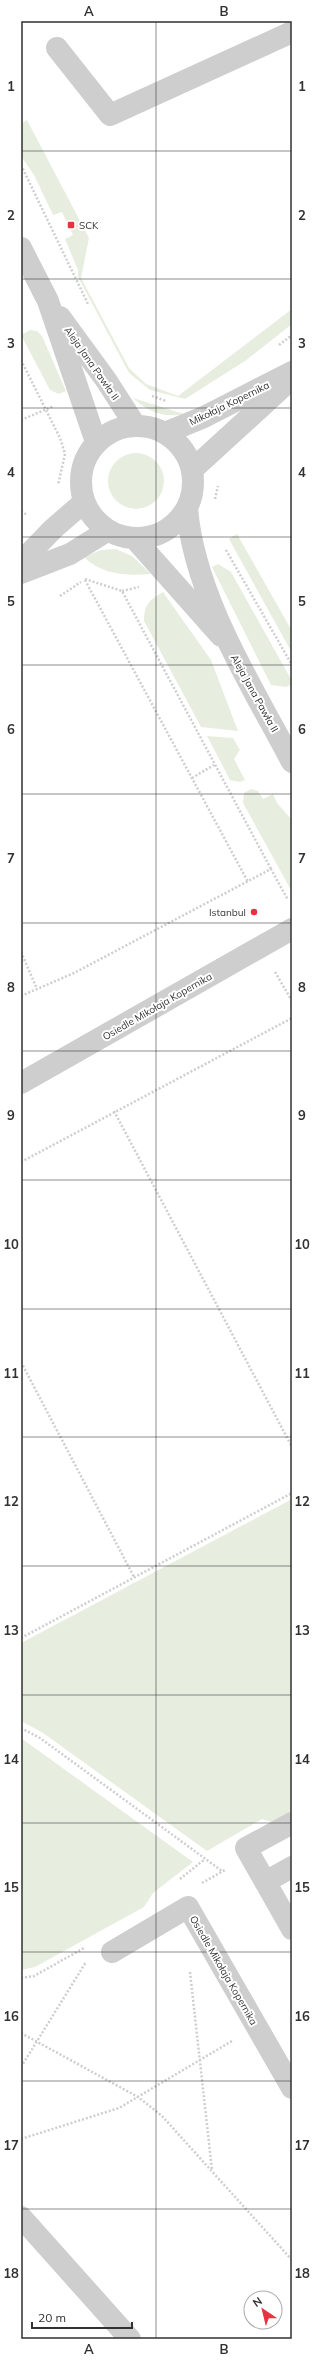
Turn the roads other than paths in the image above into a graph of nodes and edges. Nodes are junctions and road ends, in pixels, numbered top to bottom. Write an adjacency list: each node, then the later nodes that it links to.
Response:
1 (292, 32): 2 (street)
2 (57, 48)
3 (21, 248): 4 (street, Aleja Jana Pawła II)
4 (48, 301): 7 (street, Aleja Jana Pawła II); 9 (street, Aleja Jana Pawła II)
5 (292, 372): 8 (street, Mikołaja Kopernika)
6 (292, 379): 10 (street, Mikołaja Kopernika)
7 (135, 425): 8 (street); 9 (street)
8 (165, 433): 10 (street)
9 (96, 442): 11 (street)
10 (192, 470): 12 (street)
11 (84, 502): 13 (street); 15 (street)
12 (187, 508): 14 (street); 17 (street, Aleja Jana Pawła II)
13 (107, 530): 14 (street); 16 (street)
14 (134, 538): 17 (street, Aleja Jana Pawła II)
15 (21, 562)
16 (21, 573)
17 (229, 644): 18 (street, Aleja Jana Pawła II)
18 (292, 762)
19 (292, 929): 20 (street, Osiedle Mikołaja Kopernika)
20 (21, 1083)
21 (292, 1823): 23 (street)
22 (292, 1867): 23 (street)
23 (265, 1882): 24 (street)
24 (292, 1929)
25 (112, 1952): 26 (street, Osiedle Mikołaja Kopernika)
26 (292, 2088)
27 (21, 2217): 28 (street)
28 (130, 2339)

